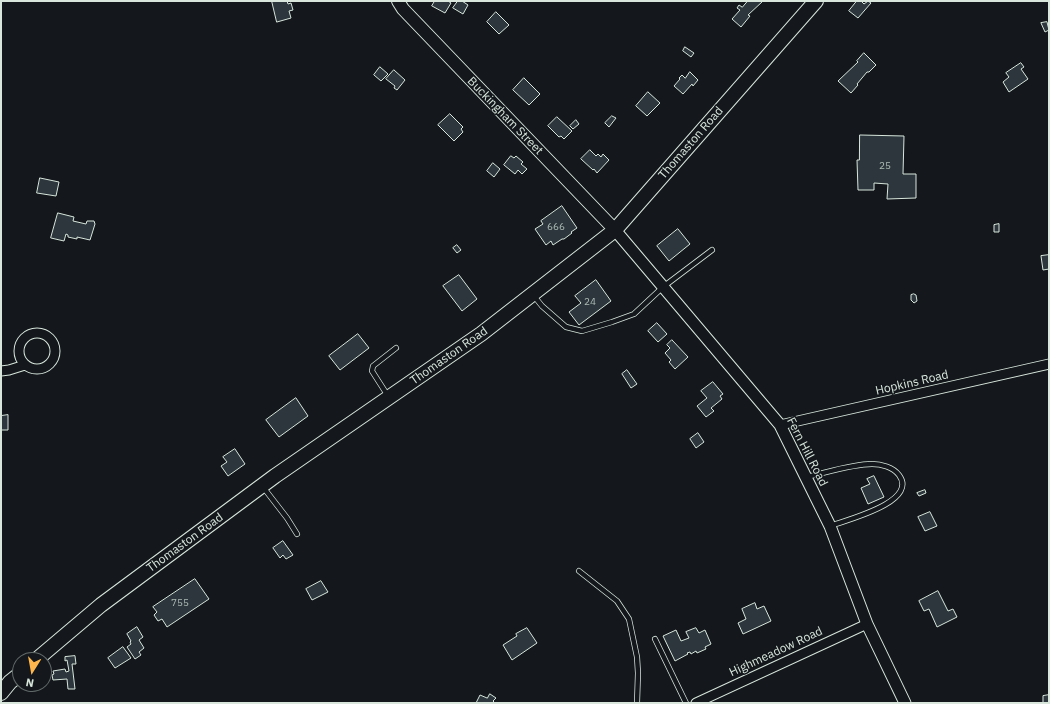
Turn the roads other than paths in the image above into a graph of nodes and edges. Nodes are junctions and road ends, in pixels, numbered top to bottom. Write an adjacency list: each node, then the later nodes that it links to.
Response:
1 (398, 1): 3 (main road, Buckingham Street)
2 (816, 1): 3 (main road, Thomaston Road)
3 (615, 230): 5 (street, Fern Hill Road); 6 (main road, Thomaston Road)
4 (712, 250): 5 (lane)
5 (664, 287): 6 (lane); 12 (street, Fern Hill Road)
6 (533, 294): 11 (main road, Thomaston Road)
7 (396, 348): 11 (lane)
8 (1049, 364): 12 (street, Hopkins Road)
9 (25, 365): 10 (street)
10 (1, 371)
11 (389, 397): 14 (main road, Thomaston Road)
12 (780, 425): 13 (street, Fern Hill Road)
13 (806, 477): 15 (street, Fern Hill Road); 15 (lane)
14 (262, 486): 16 (lane); 20 (main road, Thomaston Road)
15 (830, 526): 18 (street, Fern Hill Road)
16 (297, 534)
17 (579, 571): 23 (lane)
18 (867, 624): 25 (street, Highmeadow Road); 26 (street, Fern Hill Road)
19 (655, 639): 24 (lane)
20 (45, 652)
21 (12, 680): 22 (main road)
22 (1, 693)
23 (637, 703)
24 (686, 703)
25 (696, 703)
26 (905, 703)

